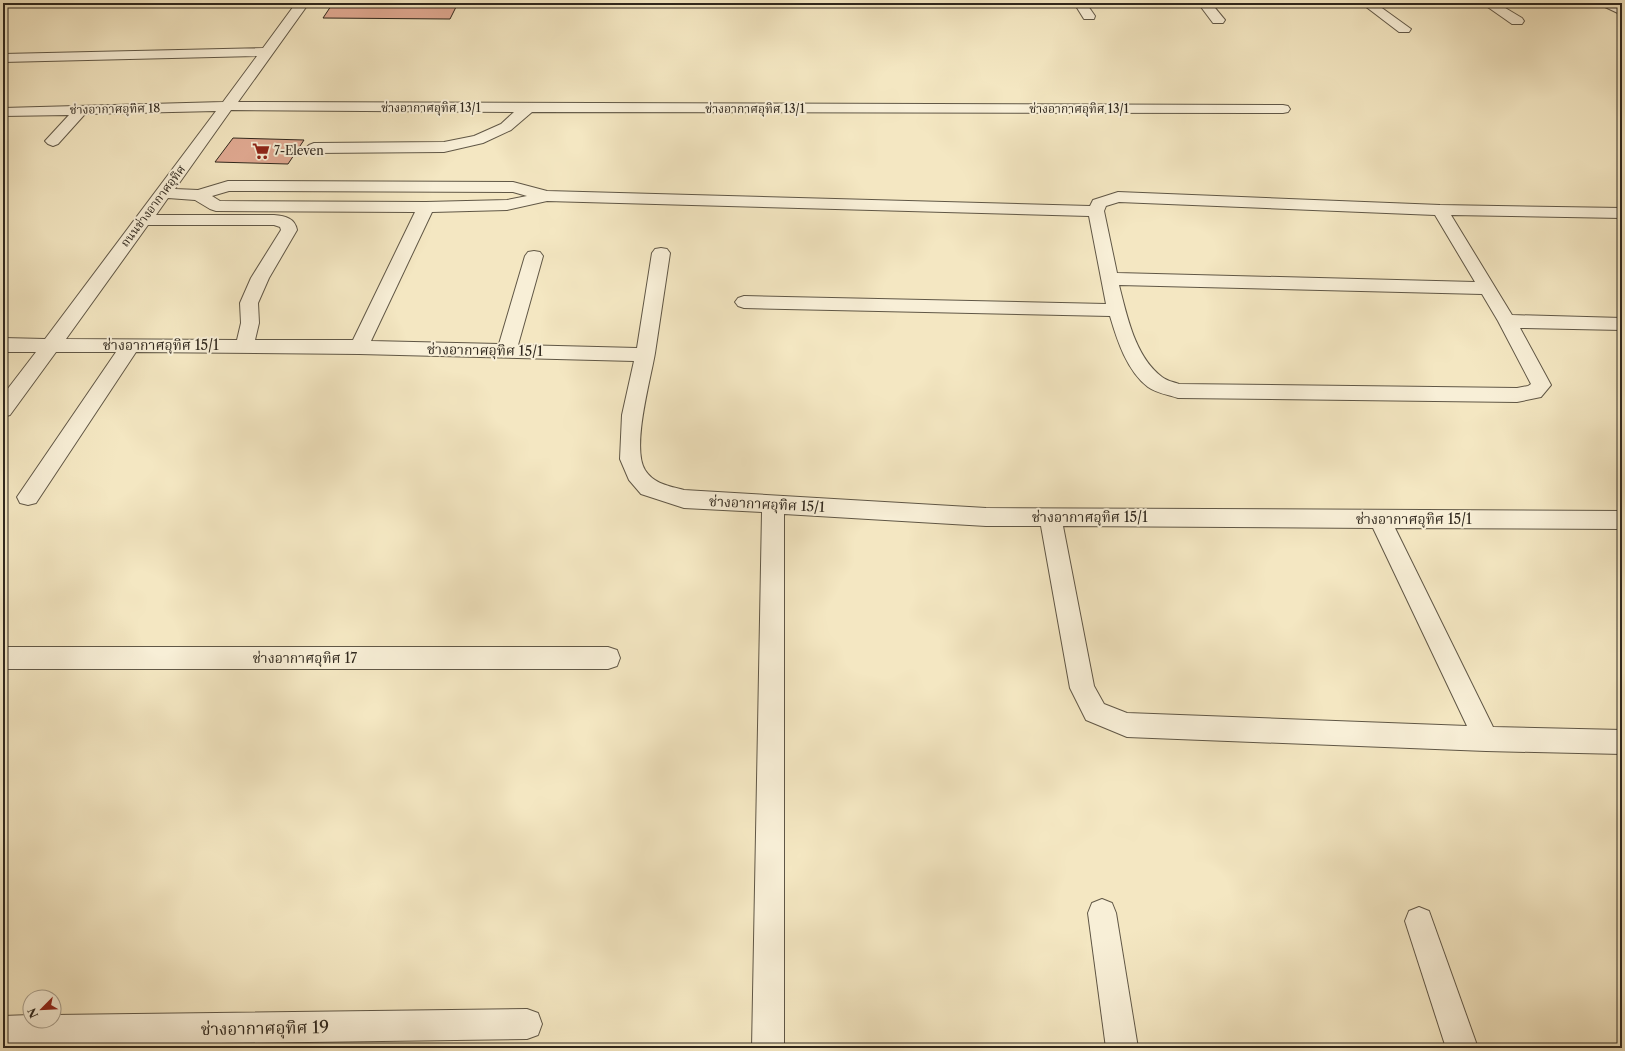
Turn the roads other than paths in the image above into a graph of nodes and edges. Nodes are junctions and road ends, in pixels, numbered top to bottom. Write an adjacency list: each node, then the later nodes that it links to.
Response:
1 (303, 3): 12 (street, ถนนช่างอากาศอุทิศ)
2 (1080, 3): 8 (street)
3 (1204, 3): 9 (street)
4 (1367, 3): 11 (street)
5 (1488, 3): 10 (street)
6 (1608, 3): 7 (street)
7 (1622, 11)
8 (1089, 16)
9 (1218, 20)
10 (1517, 21)
11 (1404, 29)
12 (267, 52): 13 (street); 14 (street, ถนนช่างอากาศอุทิศ)
13 (3, 58)
14 (227, 106): 15 (street, ช่างอากาศอุทิศ 13/1); 17 (street, ช่างอากาศอุทิศ 18); 21 (street, ถนนช่างอากาศอุทิศ)
15 (528, 108): 16 (street, ช่างอากาศอุทิศ 13/1); 20 (street)
16 (1283, 109)
17 (81, 110): 18 (street, ช่างอากาศอุทิศ 18); 19 (street)
18 (3, 112)
19 (53, 141)
20 (314, 148)
21 (163, 193): 22 (street); 28 (street, ถนนช่างอากาศอุทิศ)
22 (199, 195): 23 (street); 24 (street)
23 (547, 196): 24 (street); 26 (street)
24 (426, 207): 41 (street)
25 (1440, 210): 26 (street); 27 (street); 32 (street)
26 (1096, 211): 31 (street)
27 (1622, 213)
28 (143, 220): 38 (street, ถนนช่างอากาศอุทิศ); 40 (street)
29 (661, 253): 43 (street)
30 (534, 256): 42 (street)
31 (1110, 280): 32 (street); 34 (street)
32 (1486, 288): 35 (street)
33 (744, 302): 34 (street)
34 (1115, 310): 35 (street)
35 (1507, 322): 36 (street)
36 (1622, 324)
37 (3, 345): 38 (street, ช่างอากาศอุทิศ 15/1)
38 (50, 345): 39 (street, ช่างอากาศอุทิศ 15/1); 44 (street, ถนนช่างอากาศอุทิศ)
39 (131, 345): 40 (street, ช่างอากาศอุทิศ 15/1); 45 (street)
40 (244, 346): 41 (street, ช่างอากาศอุทิศ 15/1)
41 (360, 347): 42 (street, ช่างอากาศอุทิศ 15/1)
42 (508, 351): 43 (street, ช่างอากาศอุทิศ 15/1)
43 (645, 355): 46 (street, ช่างอากาศอุทิศ 15/1)
44 (3, 410)
45 (28, 497)
46 (773, 504): 47 (street, ช่างอากาศอุทิศ 15/1); 58 (street)
47 (1050, 516): 48 (street, ช่างอากาศอุทิศ 15/1); 52 (street)
48 (1380, 519): 49 (street, ช่างอากาศอุทิศ 15/1); 52 (street)
49 (1622, 520)
50 (3, 658): 51 (street, ช่างอากาศอุทิศ 17)
51 (608, 658)
52 (1486, 739): 53 (street)
53 (1622, 742)
54 (1102, 914): 59 (street)
55 (1418, 921): 60 (street)
56 (526, 1024): 57 (street, ช่างอากาศอุทิศ 19)
57 (3, 1031)
58 (768, 1048)
59 (1122, 1048)
60 (1462, 1048)

